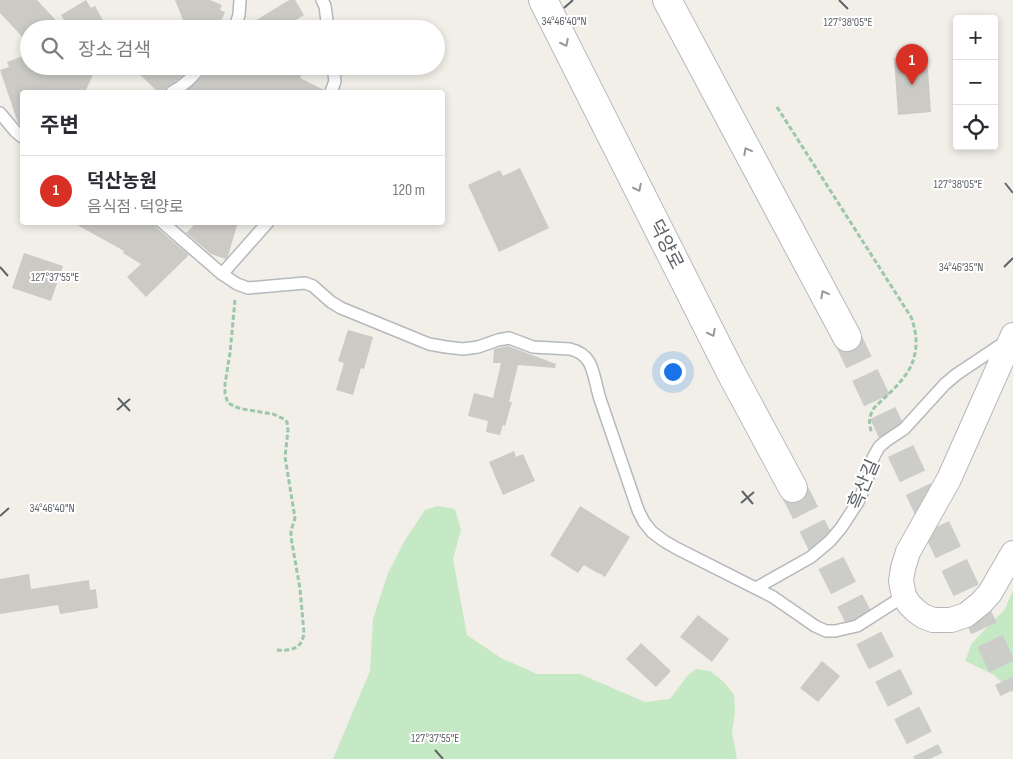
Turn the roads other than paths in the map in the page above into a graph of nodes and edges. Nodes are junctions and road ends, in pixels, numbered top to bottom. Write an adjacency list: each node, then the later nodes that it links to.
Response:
1 (240, 0): 5 (lane)
2 (322, 0): 6 (lane)
3 (543, 0): 18 (main road, 덕양로, one-way to 18)
4 (667, 0): 17 (main road, one-way to 4)
5 (237, 20)
6 (327, 20)
7 (194, 75): 9 (lane)
8 (334, 75): 10 (lane)
9 (175, 90)
10 (332, 90)
11 (0, 113): 12 (lane)
12 (20, 135)
13 (165, 225): 15 (lane)
14 (265, 225): 15 (lane)
15 (222, 274): 20 (lane)
16 (1013, 336): 20 (lane, 흑산길); 21 (street)
17 (847, 337)
18 (793, 488)
19 (1013, 553): 21 (street)
20 (756, 588): 21 (lane)
21 (904, 596)

